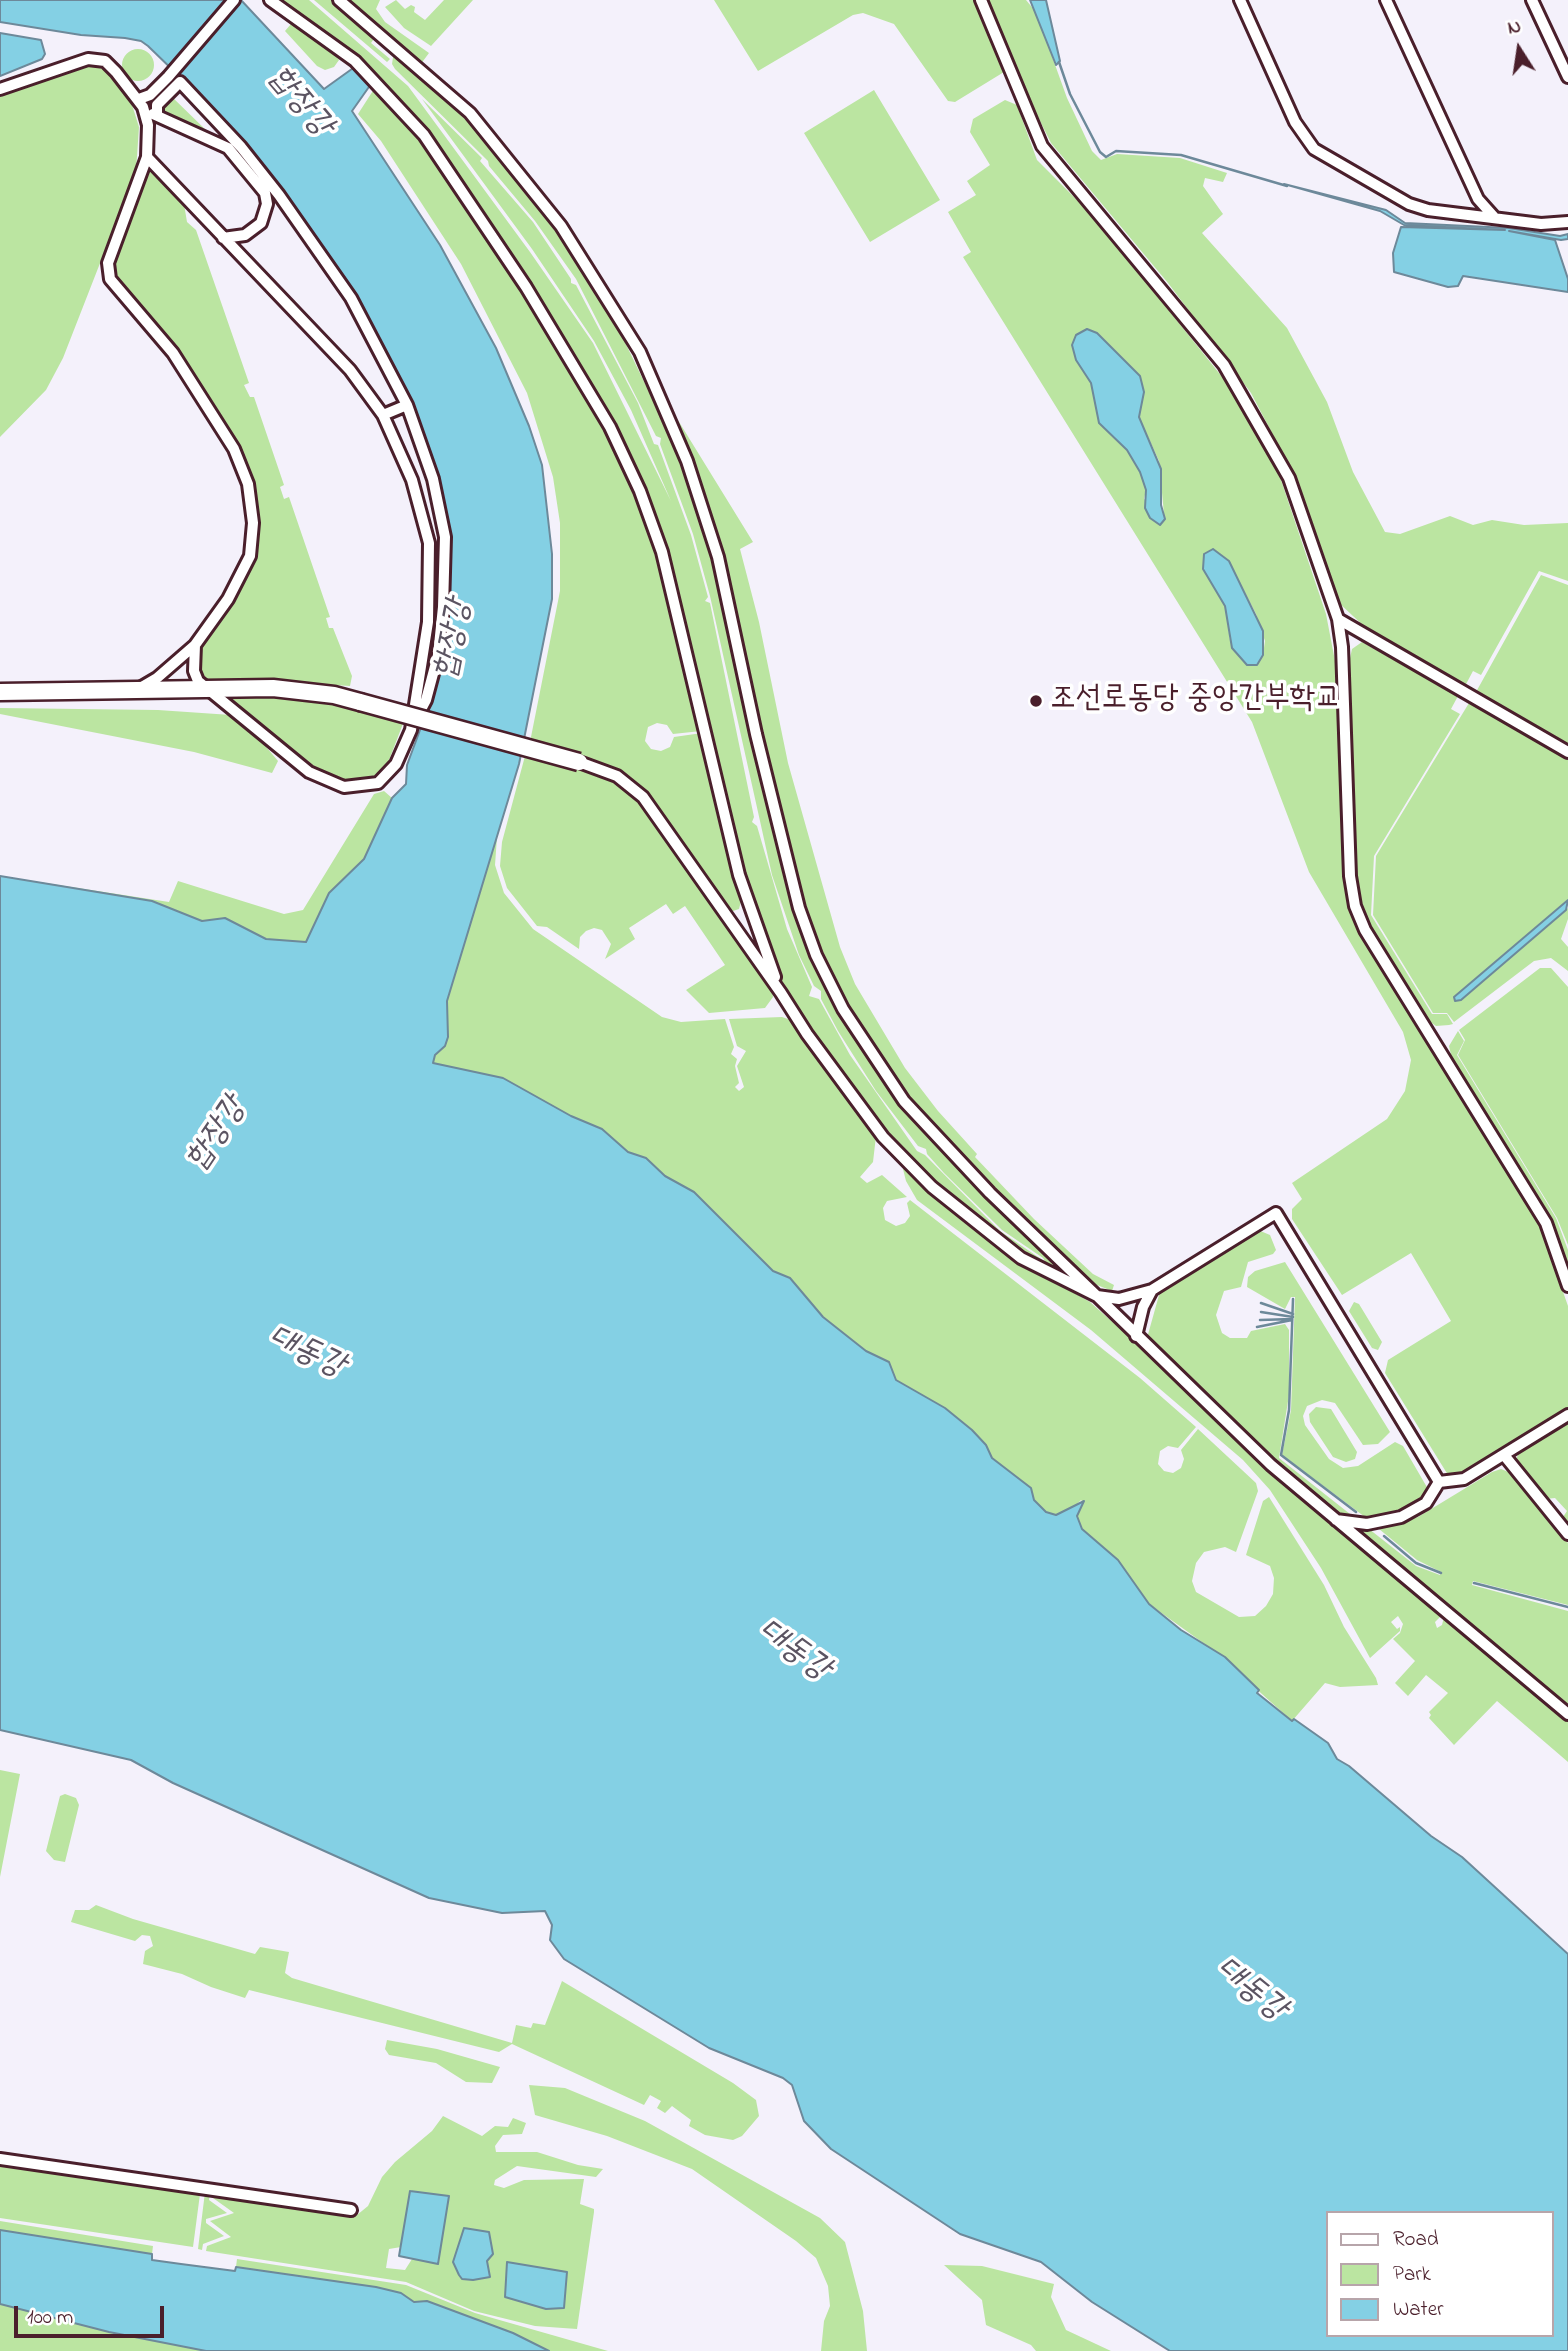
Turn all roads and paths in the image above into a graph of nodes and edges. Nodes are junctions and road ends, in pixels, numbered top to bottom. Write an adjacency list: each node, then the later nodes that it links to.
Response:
1 (234, 0): 10 (street)
2 (270, 0): 32 (street)
3 (339, 0): 37 (street)
4 (981, 0): 22 (street)
5 (1240, 0): 17 (street)
6 (1387, 0): 17 (street)
7 (1532, 0): 8 (street)
8 (1568, 77)
9 (0, 89): 10 (street)
10 (139, 99): 11 (street)
11 (151, 114): 12 (street); 13 (street); 14 (street)
12 (241, 147): 13 (street); 15 (street)
13 (228, 148): 16 (street)
14 (147, 157): 19 (street); 23 (street)
15 (265, 178): 16 (street); 20 (street)
16 (265, 194): 19 (street)
17 (1495, 218): 18 (street)
18 (1568, 222)
19 (223, 238): 21 (street)
20 (407, 405): 21 (street); 25 (street)
21 (383, 415): 24 (street)
22 (1338, 619): 30 (street); 35 (street)
23 (195, 645): 26 (street); 27 (street)
24 (425, 654): 25 (street); 29 (street)
25 (438, 655): 29 (street)
26 (208, 690): 27 (street); 29 (street); 31 (street, bridge)
27 (135, 691): 28 (street)
28 (0, 692)
29 (411, 730)
30 (1568, 752)
31 (579, 762): 33 (street)
32 (749, 909): 33 (street); 34 (street)
33 (730, 920): 34 (street)
34 (781, 993): 37 (street)
35 (1568, 1286)
36 (1152, 1290): 37 (street); 38 (street); 42 (street)
37 (1097, 1296): 38 (street)
38 (1136, 1336): 44 (street)
39 (1568, 1415): 40 (street)
40 (1504, 1455): 41 (street); 45 (street)
41 (1464, 1479): 42 (street); 43 (street)
42 (1439, 1482): 43 (street)
43 (1426, 1503): 44 (street)
44 (1336, 1520): 46 (street)
45 (1568, 1534)
46 (1568, 1714)
47 (0, 2159): 48 (street)
48 (351, 2210)

